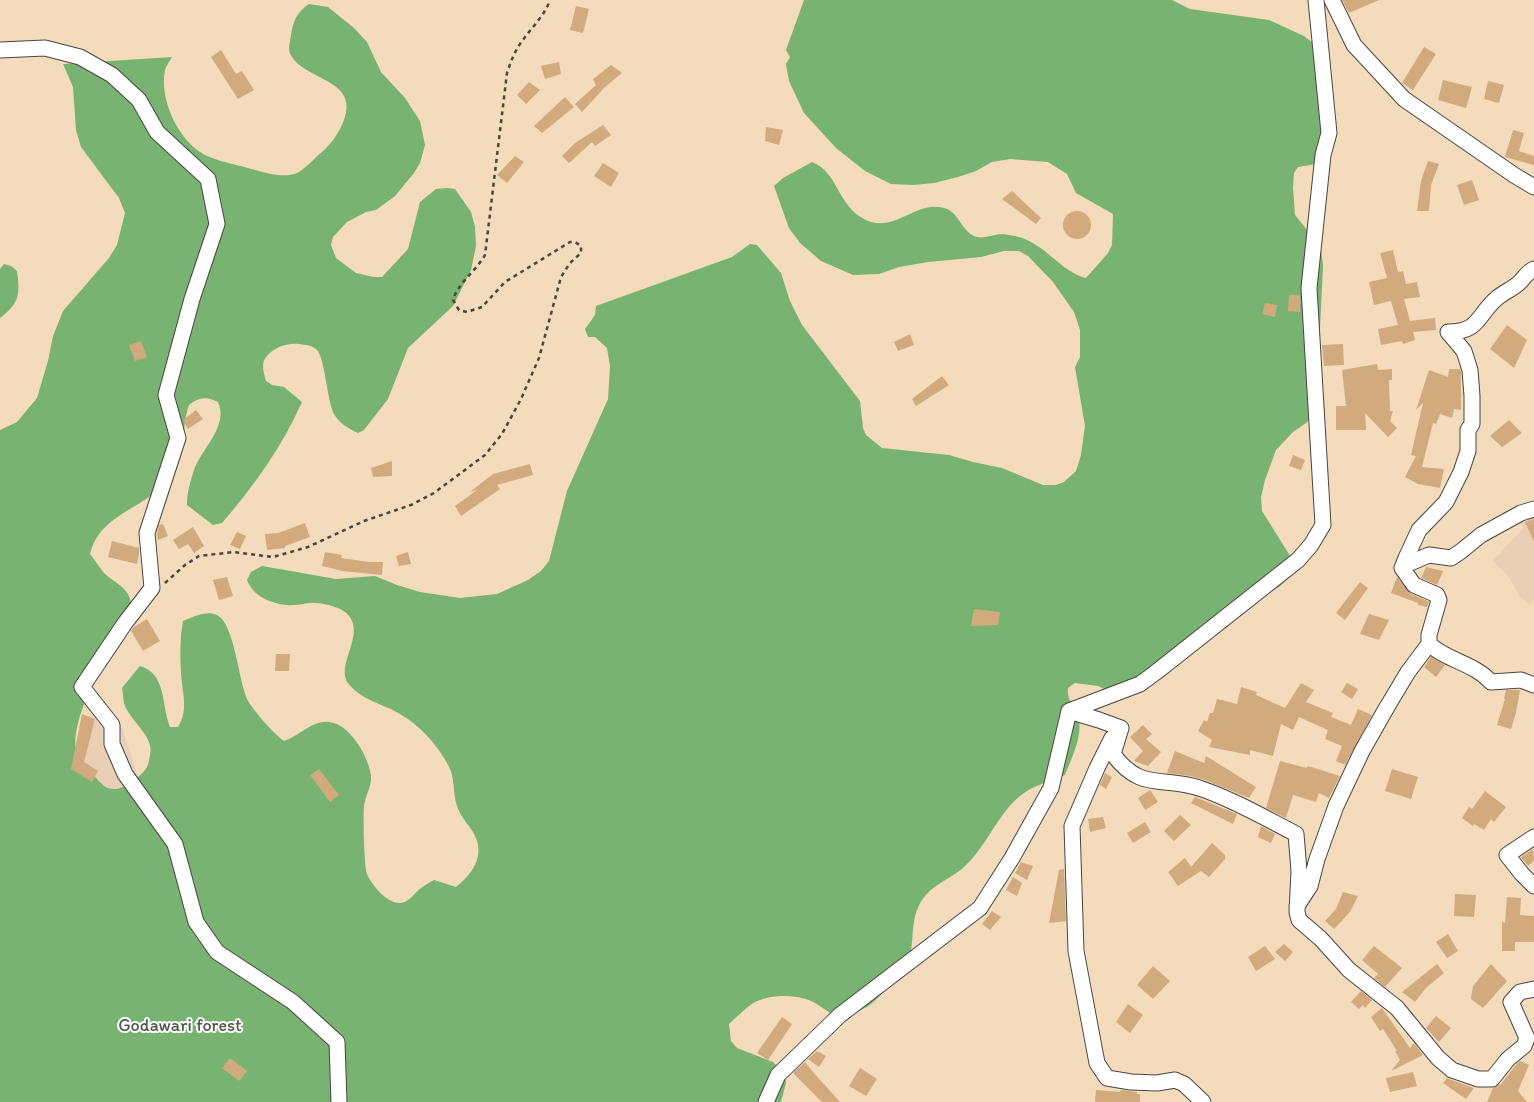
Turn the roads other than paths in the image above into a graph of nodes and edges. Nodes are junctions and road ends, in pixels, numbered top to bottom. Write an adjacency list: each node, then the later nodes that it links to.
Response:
1 (1316, 0): 10 (street)
2 (1332, 0): 4 (street)
3 (0, 50): 16 (street)
4 (1534, 188)
5 (1534, 269): 7 (street)
6 (1534, 509): 7 (street)
7 (1406, 558): 8 (street)
8 (1429, 644): 9 (street); 14 (street)
9 (1534, 685)
10 (1069, 711): 11 (street); 17 (street)
11 (1121, 728): 14 (street); 18 (street)
12 (1534, 837): 13 (street)
13 (1534, 886)
14 (1297, 906): 15 (street)
15 (1534, 989)
16 (339, 1102)
17 (766, 1102)
18 (1203, 1102)

